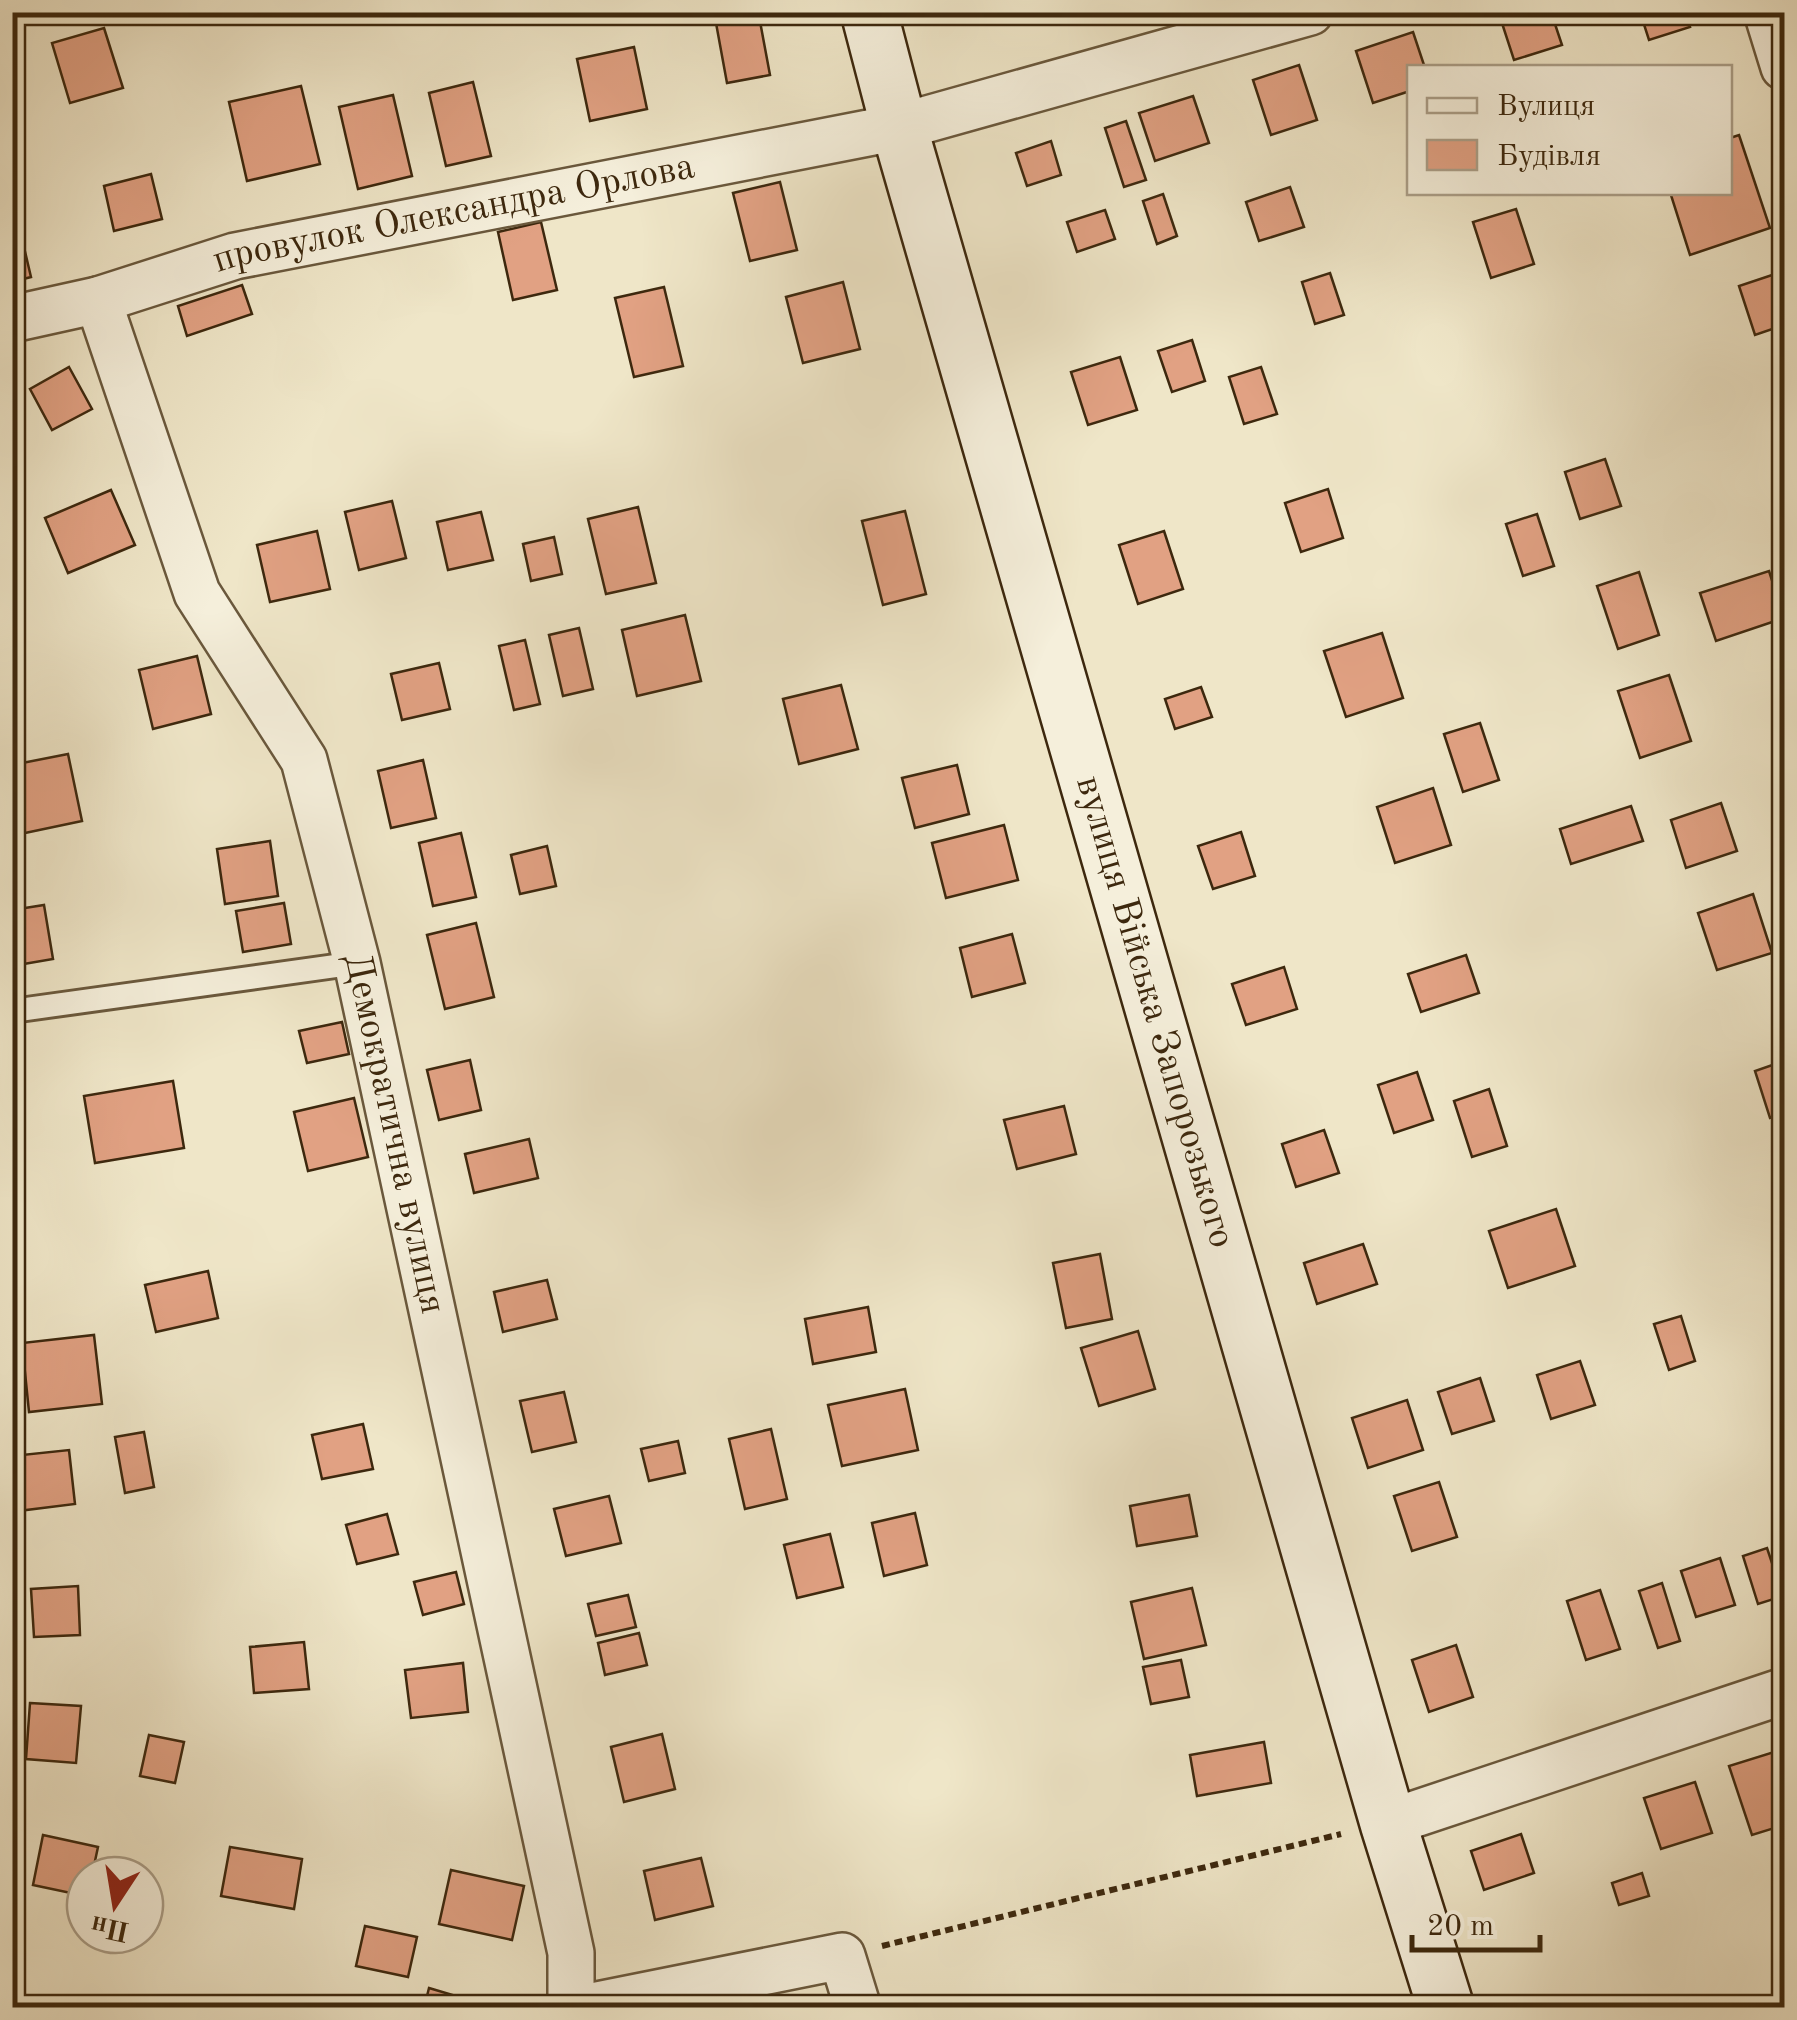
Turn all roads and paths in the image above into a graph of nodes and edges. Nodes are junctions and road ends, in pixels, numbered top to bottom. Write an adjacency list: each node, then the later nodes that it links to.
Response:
1 (869, 12): 5 (street, вулиця Війська Запорозького)
2 (1310, 12): 5 (street, провулок Олександра Орлова)
3 (1767, 12): 4 (street)
4 (1784, 67)
5 (899, 127): 6 (street, провулок Олександра Орлова); 11 (street, вулиця Війська Запорозького)
6 (98, 300): 7 (street, провулок Олександра Орлова); 8 (street, Демократична вулиця)
7 (12, 319)
8 (358, 962): 9 (lane); 13 (street, Демократична вулиця)
9 (12, 1011)
10 (1784, 1691): 11 (street)
11 (1388, 1823): 12 (path); 16 (street, вулиця Війська Запорозького)
12 (842, 1956): 14 (street); 15 (street)
13 (571, 2008)
14 (582, 2008)
15 (858, 2008)
16 (1446, 2008)

